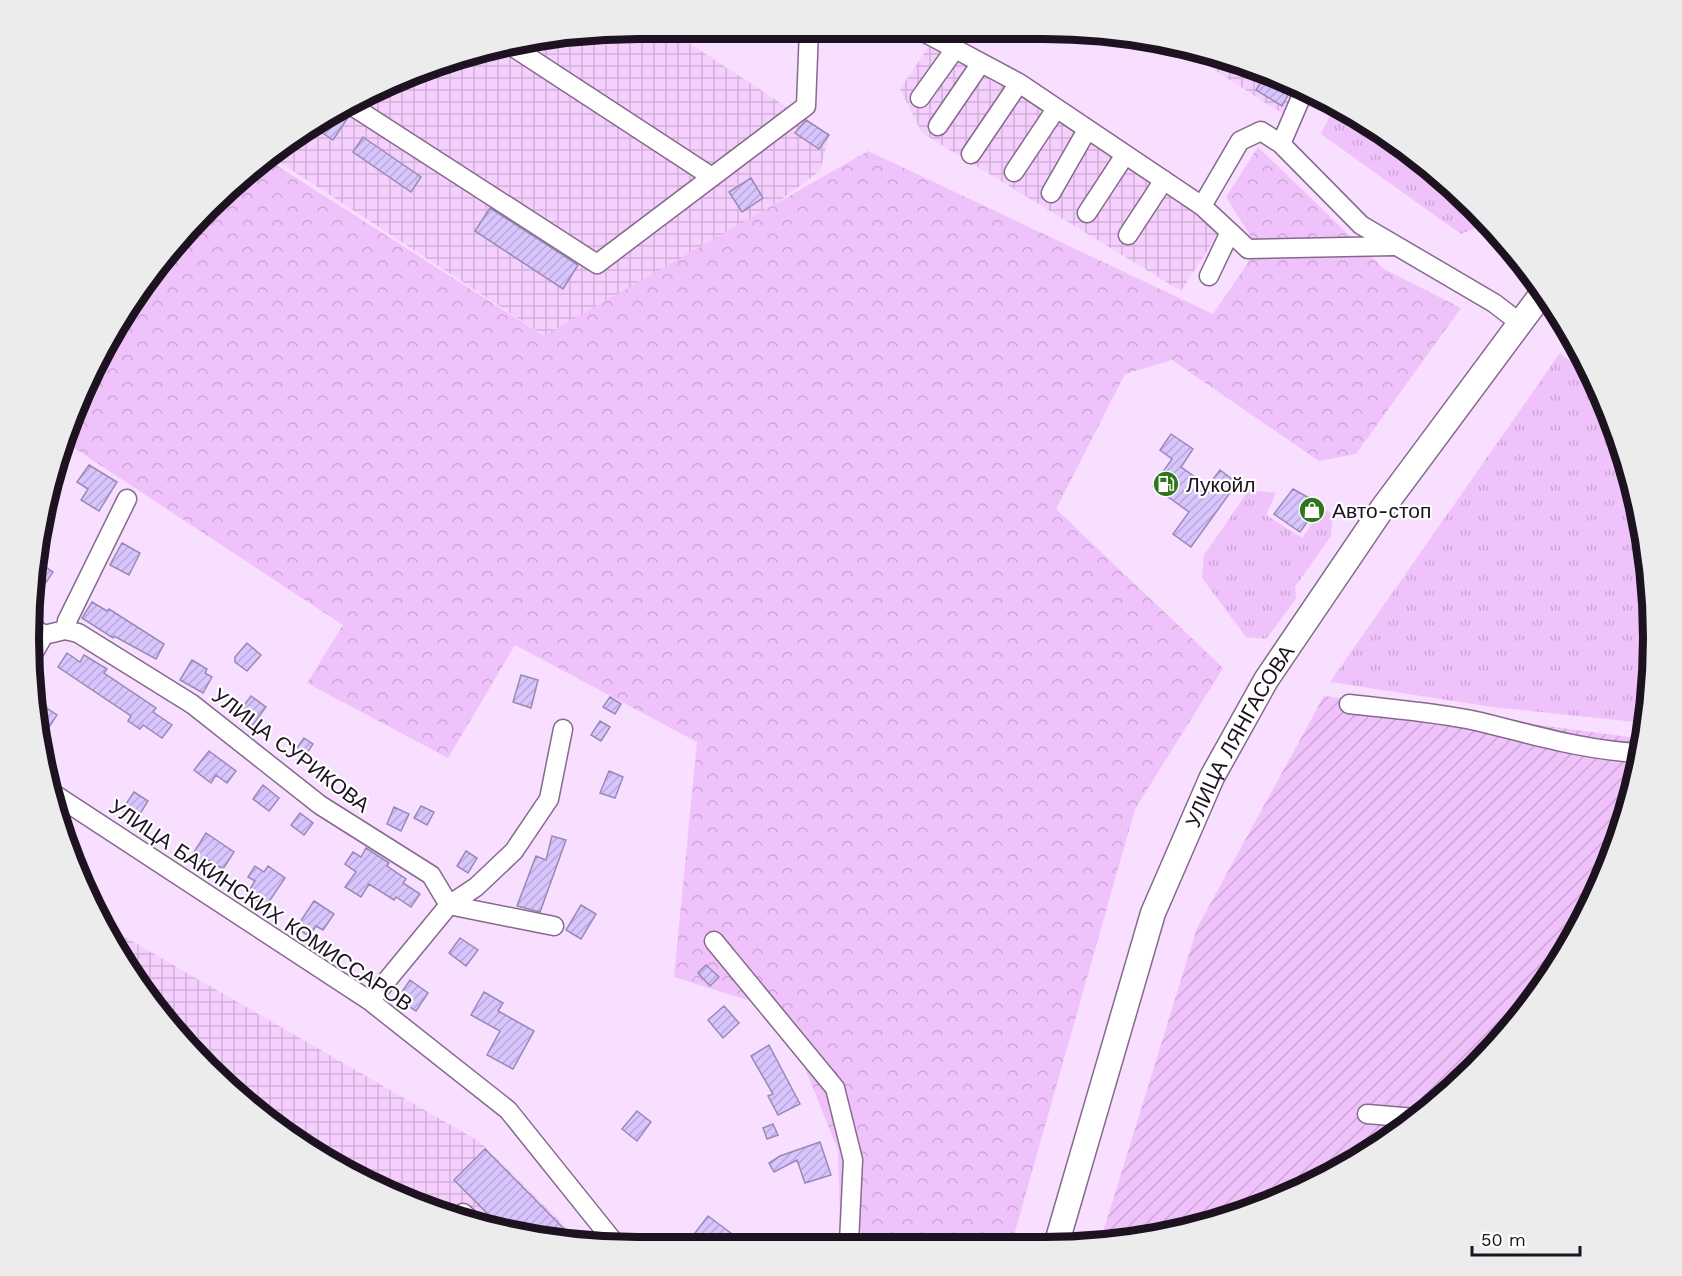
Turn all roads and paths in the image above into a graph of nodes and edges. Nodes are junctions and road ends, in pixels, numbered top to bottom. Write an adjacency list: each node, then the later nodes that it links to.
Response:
1 (809, 39): 17 (street)
2 (936, 39): 3 (street)
3 (955, 49): 5 (street); 8 (street)
4 (520, 51): 17 (street)
5 (981, 63): 6 (street); 11 (street)
6 (1019, 83): 10 (street); 14 (street)
7 (1301, 97): 13 (street)
8 (920, 98)
9 (357, 109): 17 (street)
10 (1056, 109): 12 (street); 16 (street)
11 (938, 126)
12 (1087, 130): 15 (street); 19 (street)
13 (1281, 144): 20 (street); 24 (street)
14 (971, 154)
15 (1125, 155): 18 (street); 21 (street)
16 (1014, 172)
17 (712, 177)
18 (1164, 180): 20 (street); 23 (street)
19 (1051, 192)
20 (1202, 206): 22 (street)
21 (1087, 213)
22 (1230, 232): 24 (street); 25 (street)
23 (1128, 236)
24 (1396, 246): 27 (street)
25 (1209, 276)
26 (1538, 299): 27 (main road, УЛИЦА ЛЯНГАСОВА)
27 (1520, 323): 43 (main road, УЛИЦА ЛЯНГАСОВА)
28 (127, 499): 30 (street)
29 (39, 630): 30 (street)
30 (65, 630): 35 (street, УЛИЦА СУРИКОВА)
31 (1349, 704): 33 (street)
32 (563, 729): 35 (street)
33 (1631, 753)
34 (61, 798): 38 (street, УЛИЦА БАКИНСКИХ КОМИССАРОВ)
35 (448, 905): 36 (street); 38 (street)
36 (554, 926)
37 (714, 941): 42 (street)
38 (370, 1001): 41 (street, УЛИЦА БАКИНСКИХ КОМИССАРОВ)
39 (1366, 1114): 40 (street)
40 (1403, 1117)
41 (609, 1236)
42 (849, 1237)
43 (1059, 1237)

